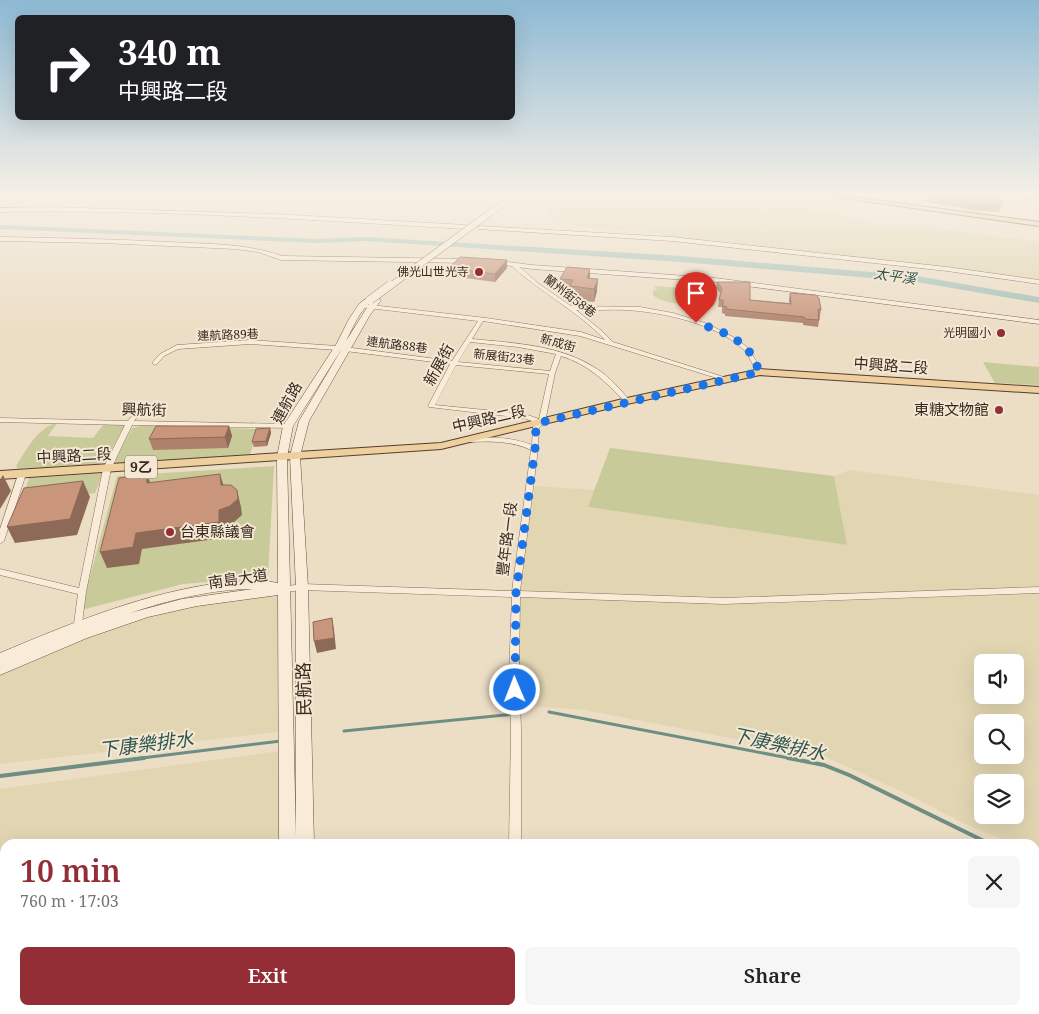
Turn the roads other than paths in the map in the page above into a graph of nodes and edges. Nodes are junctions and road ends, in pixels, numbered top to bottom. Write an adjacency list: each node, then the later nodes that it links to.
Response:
1 (100, 240): 4 (street)
2 (455, 240): 6 (street, bridge)
3 (684, 240): 5 (street)
4 (514, 265): 7 (street, 蘭州街58巷); 9 (street)
5 (1039, 282)
6 (370, 303): 8 (street); 12 (street, 連航路)
7 (572, 308): 11 (street, 蘭州街58巷); 16 (street)
8 (482, 320): 10 (street, 新展街); 11 (street)
9 (1039, 322)
10 (468, 340): 13 (street, 新成街); 15 (street, 新展街)
11 (613, 345): 18 (street)
12 (342, 349): 14 (street, 連航路89巷); 15 (street, 連航路88巷); 19 (street, 連航路); 20 (street, 連航路)
13 (559, 354): 17 (street, 豐年路一段); 22 (street, 新成街)
14 (155, 363)
15 (454, 363): 17 (street, 新展街23巷); 26 (street, 新展街)
16 (760, 372): 18 (main road, 中興路二段 / 9乙); 21 (main road, 中興路二段 / 9乙)
17 (552, 373): 26 (street, 豐年路一段)
18 (725, 379): 22 (main road, 中興路二段 / 9乙)
19 (312, 389): 20 (street); 27 (street, 連航路)
20 (323, 390): 30 (street, 連航路)
21 (1039, 390)
22 (627, 401): 26 (main road, 中興路二段 / 9乙)
23 (143, 404): 25 (street)
24 (0, 420): 25 (street, 興航街)
25 (130, 422): 27 (street, 興航街); 32 (street)
26 (542, 422): 28 (main road, 中興路二段 / 9乙); 29 (street, 豐年路一段)
27 (288, 426): 31 (street, 連航路)
28 (468, 440): 29 (street); 30 (main road, 中興路二段 / 9乙)
29 (535, 449): 43 (street, 豐年路一段)
30 (294, 456): 31 (main road, 中興路二段 / 9乙); 35 (street, 連航路)
31 (282, 457): 32 (main road, 中興路二段 / 9乙); 36 (street, 連航路)
32 (107, 470): 33 (main road, 中興路二段 / 9乙); 42 (street)
33 (22, 474): 34 (main road, 中興路二段 / 9乙); 37 (street)
34 (0, 475)
35 (298, 534): 39 (street, 民航路)
36 (283, 538): 40 (street, 民航路)
37 (0, 541)
38 (0, 572): 42 (street)
39 (302, 587): 40 (street); 43 (street); 48 (street, 民航路)
40 (285, 589): 44 (street, 南島大道); 47 (street, 民航路)
41 (1039, 590): 43 (street)
42 (82, 592): 44 (street)
43 (516, 593): 49 (street, 豐年路一段)
44 (77, 631): 45 (street, 南島大道); 46 (street, 南島大道)
45 (0, 660)
46 (0, 670)
47 (288, 839)
48 (305, 839)
49 (515, 839)

